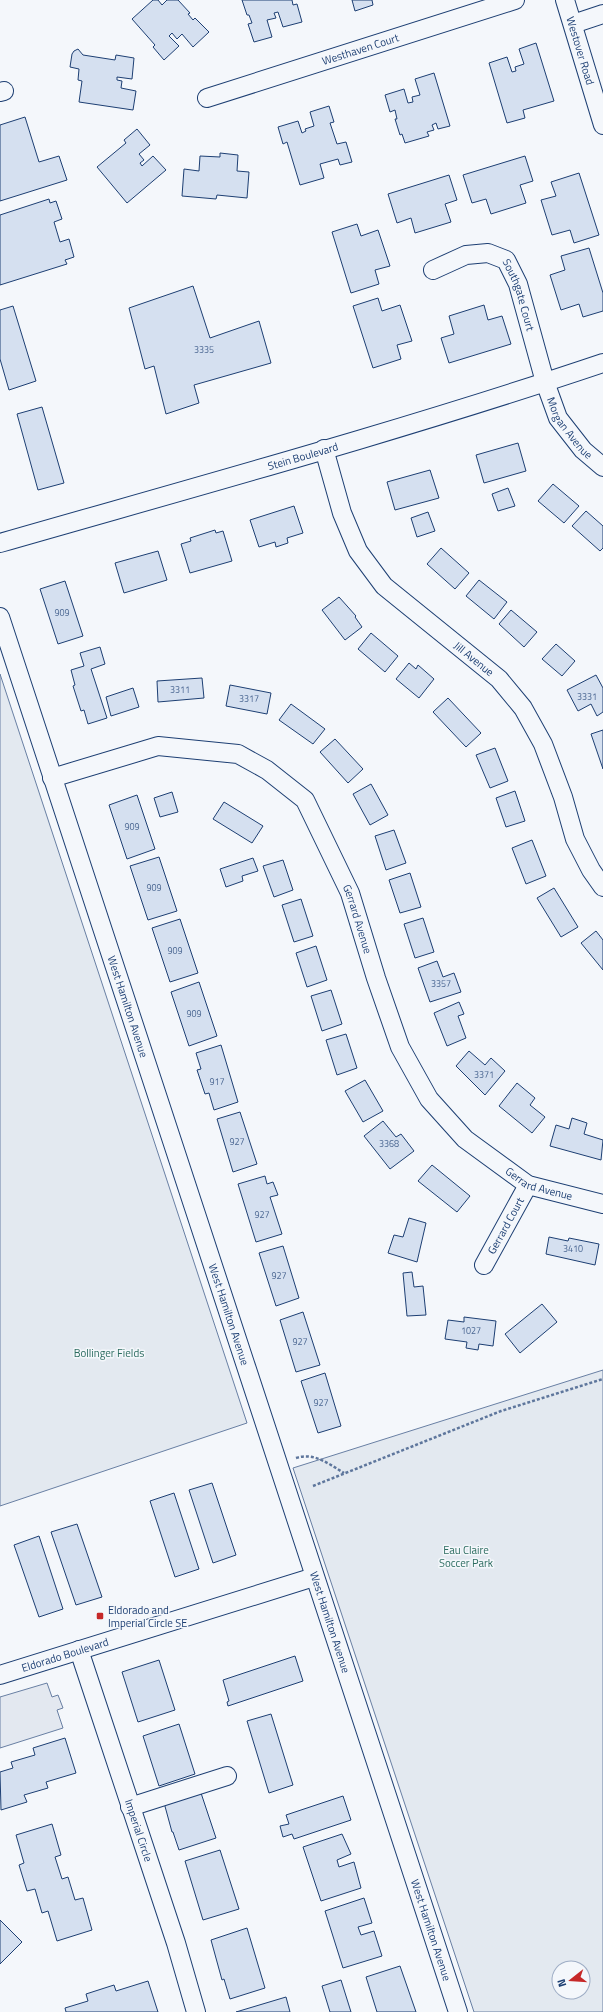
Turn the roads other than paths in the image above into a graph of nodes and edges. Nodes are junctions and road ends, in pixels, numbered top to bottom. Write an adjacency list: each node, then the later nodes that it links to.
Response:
1 (515, 0): 5 (street, Westhaven Court)
2 (564, 0): 4 (street, Westover Road)
3 (603, 14): 4 (street)
4 (573, 24): 6 (street, Westover Road)
5 (207, 98)
6 (603, 125)
7 (434, 270): 9 (street, Southgate Court)
8 (603, 363): 9 (street, Stein Boulevard)
9 (545, 382): 10 (street, Stein Boulevard); 11 (street, Morgan Avenue)
10 (324, 449): 12 (street, Stein Boulevard); 15 (street, Jill Avenue)
11 (603, 467)
12 (0, 543)
13 (0, 617): 14 (street, West Hamilton Avenue)
14 (52, 778): 16 (street, Gerrard Avenue); 19 (street, West Hamilton Avenue)
15 (603, 887)
16 (528, 1185): 17 (street, Gerrard Avenue); 18 (street, Gerrard Court)
17 (603, 1204)
18 (484, 1265)
19 (314, 1577): 20 (street, Eldorado Boulevard); 25 (street, West Hamilton Avenue)
20 (79, 1650): 21 (street, Eldorado Boulevard); 23 (street, Imperial Circle)
21 (0, 1675)
22 (227, 1776): 23 (street)
23 (130, 1807): 24 (street, Imperial Circle)
24 (196, 2012)
25 (458, 2012)

